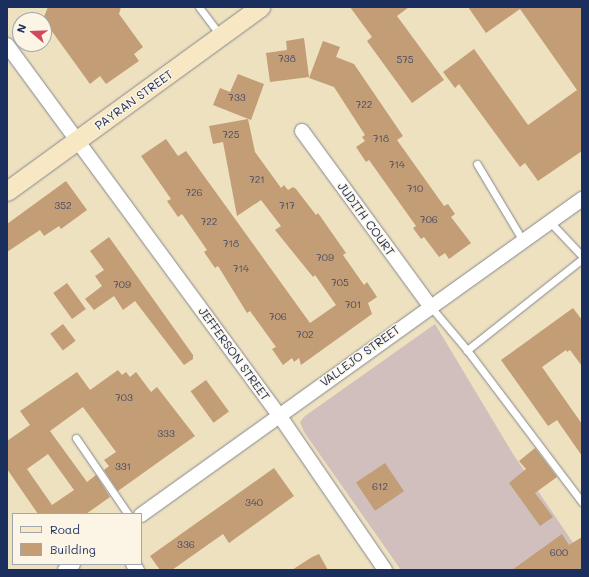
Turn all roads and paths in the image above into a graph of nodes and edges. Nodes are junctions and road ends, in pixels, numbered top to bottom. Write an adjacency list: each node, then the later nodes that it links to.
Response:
1 (200, 7): 3 (lane)
2 (260, 7): 3 (main road, PAYRAN STREET)
3 (221, 36): 6 (main road, PAYRAN STREET)
4 (7, 45): 6 (street, JEFFERSON STREET)
5 (302, 131): 14 (street, JUDITH COURT)
6 (78, 141): 8 (main road, PAYRAN STREET); 16 (street, JEFFERSON STREET)
7 (477, 164): 11 (lane)
8 (7, 191)
9 (582, 200): 10 (street, VALLEJO STREET)
10 (550, 222): 11 (street, VALLEJO STREET); 12 (lane)
11 (523, 240): 14 (street, VALLEJO STREET)
12 (582, 256)
13 (582, 259): 15 (lane)
14 (430, 306): 15 (lane); 16 (street, VALLEJO STREET)
15 (467, 350): 18 (lane)
16 (278, 415): 20 (street, VALLEJO STREET); 21 (street, JEFFERSON STREET)
17 (76, 438): 19 (lane)
18 (582, 502)
19 (127, 513)
20 (142, 514)
21 (385, 570)

